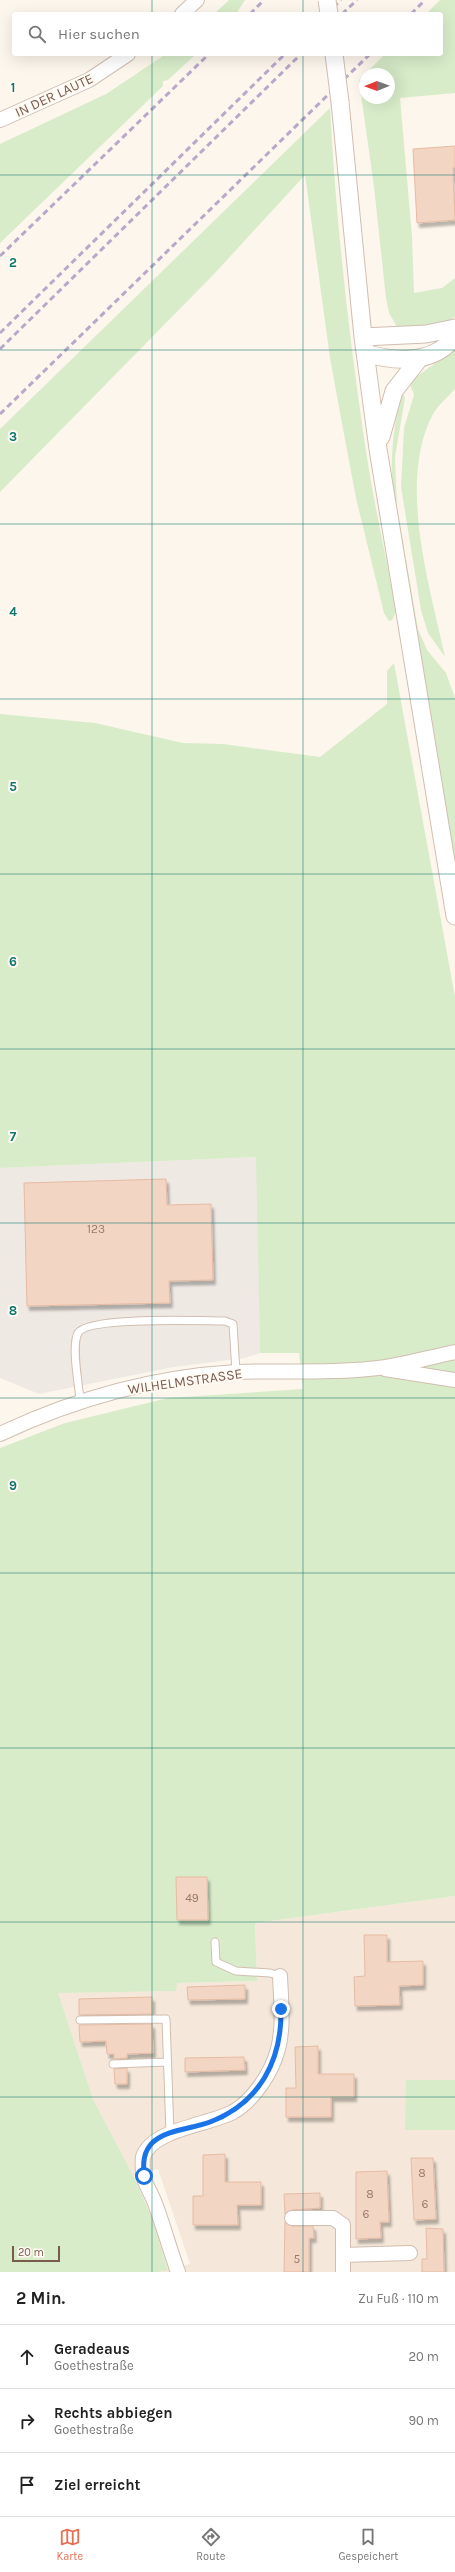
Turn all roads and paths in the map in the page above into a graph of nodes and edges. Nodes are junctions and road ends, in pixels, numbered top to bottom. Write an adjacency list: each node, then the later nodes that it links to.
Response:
1 (197, 0): 3 (street)
2 (327, 0): 4 (street, bridge)
3 (184, 12)
4 (329, 12)
5 (125, 56): 7 (street, IN DER LAUTE)
6 (334, 56): 10 (street, bridge)
7 (0, 120)
8 (455, 328): 10 (street)
9 (455, 336): 12 (street)
10 (363, 337): 11 (street)
11 (365, 354): 12 (street); 13 (street)
12 (419, 359): 13 (street)
13 (378, 449): 14 (street)
14 (455, 916)
15 (455, 1352): 16 (street, WILHELMSTRASSE)
16 (378, 1368): 17 (street, WILHELMSTRASSE); 18 (street, WILHELMSTRASSE)
17 (236, 1372): 19 (street, WILHELMSTRASSE); 19 (lane)
18 (455, 1380)
19 (80, 1400): 20 (street, WILHELMSTRASSE)
20 (0, 1434)
21 (215, 1942): 22 (lane)
22 (280, 1976): 26 (street)
23 (80, 2020): 24 (lane)
24 (167, 2062): 25 (lane); 26 (lane)
25 (113, 2064)
26 (170, 2133): 30 (street)
27 (292, 2218): 29 (street)
28 (410, 2252): 29 (street)
29 (343, 2255): 31 (street)
30 (178, 2272)
31 (343, 2272)

